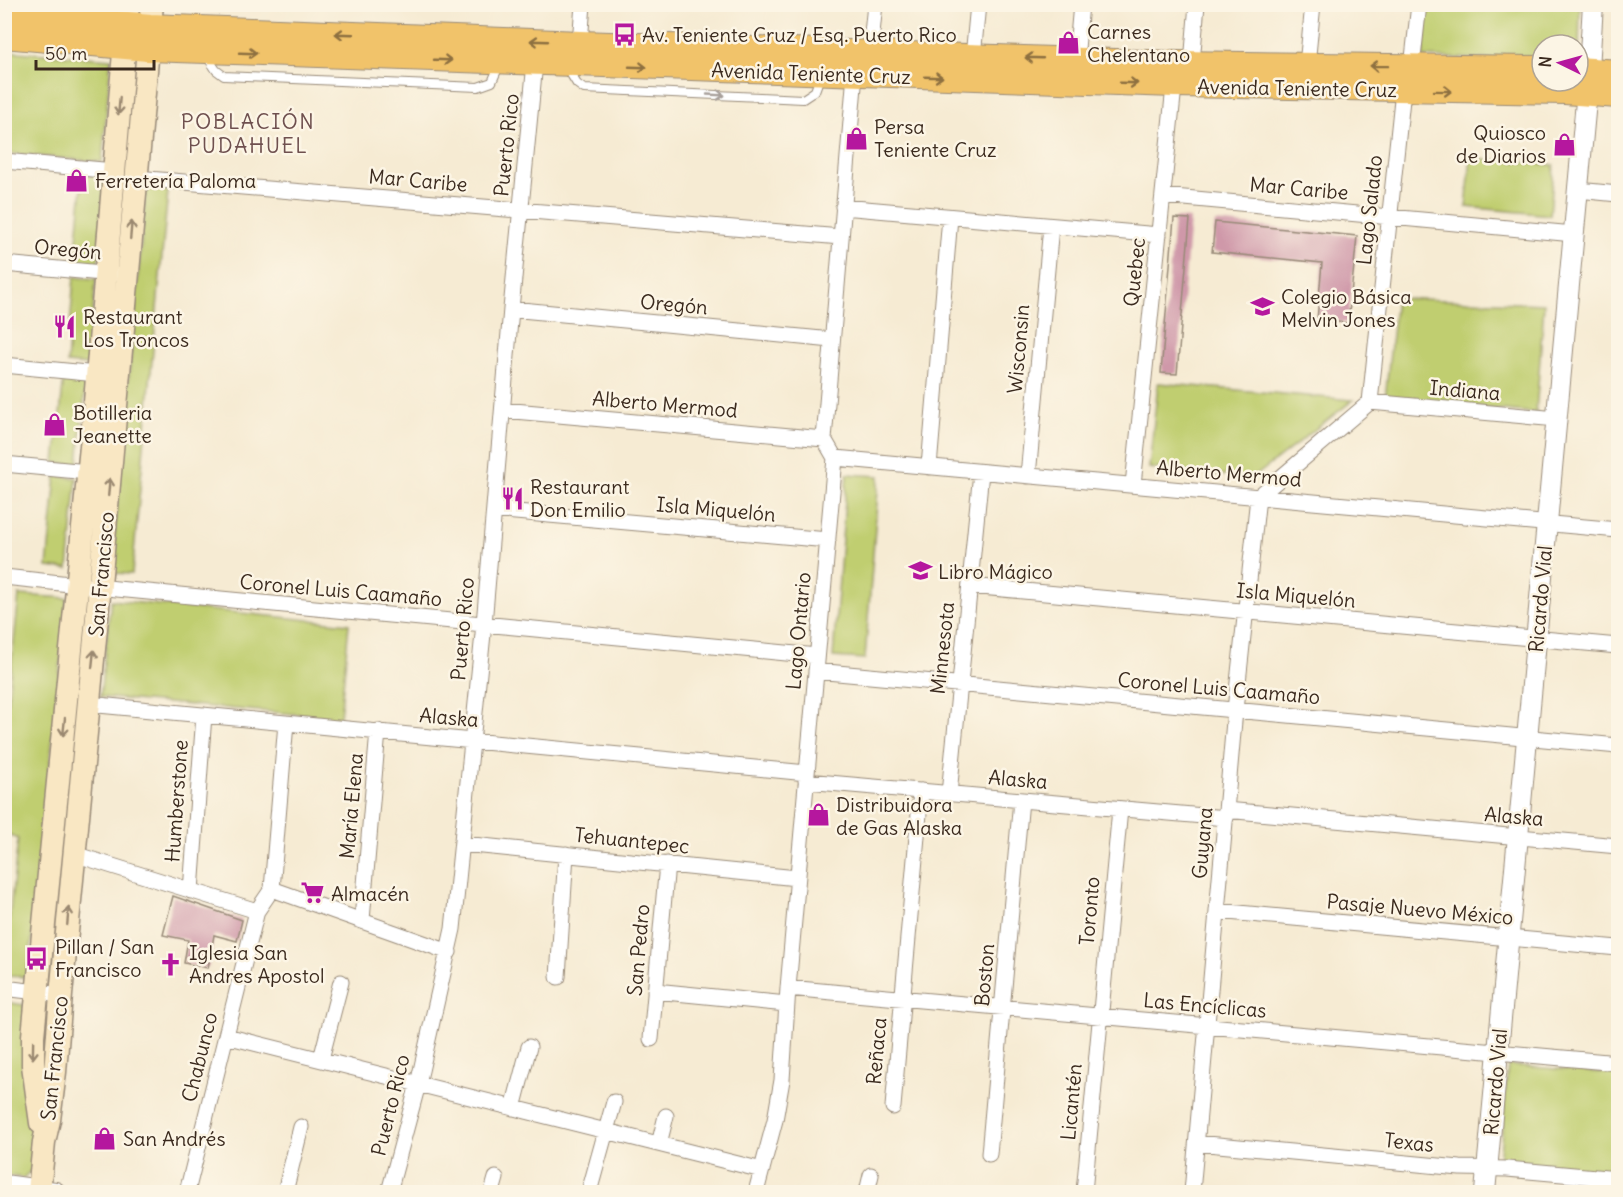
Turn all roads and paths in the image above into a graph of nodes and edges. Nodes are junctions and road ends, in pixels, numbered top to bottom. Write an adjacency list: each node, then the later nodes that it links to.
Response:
1 (583, 4): 14 (street)
2 (875, 4): 15 (street)
3 (978, 4): 16 (street)
4 (1081, 4): 17 (street)
5 (1197, 4): 22 (street, Quebec)
6 (1313, 4): 19 (street)
7 (1419, 4): 20 (street)
8 (1593, 4): 12 (street, Ricardo Vial)
9 (4, 13): 10 (main road, Avenida Teniente Cruz)
10 (126, 26): 11 (main road, Avenida Teniente Cruz); 13 (main road, Avenida Teniente Cruz); 31 (main road, San Francisco, one-way to 31)
11 (150, 27): 14 (main road, Avenida Teniente Cruz, one-way to 11); 18 (main road, Avenida Teniente Cruz, one-way to 18); 32 (main road, San Francisco)
12 (1589, 33)
13 (4, 36)
14 (580, 43): 15 (main road, Avenida Teniente Cruz)
15 (870, 53): 16 (main road, Avenida Teniente Cruz)
16 (973, 57): 17 (main road, Avenida Teniente Cruz, one-way to 16)
17 (1076, 60): 22 (main road, Avenida Teniente Cruz)
18 (535, 63): 25 (main road, Avenida Teniente Cruz, one-way to 25); 37 (street, Puerto Rico)
19 (1306, 65): 20 (main road, Avenida Teniente Cruz, one-way to 19); 22 (main road, Avenida Teniente Cruz)
20 (1412, 67): 21 (main road, Avenida Teniente Cruz)
21 (1530, 68)
22 (1181, 70): 25 (main road, Avenida Teniente Cruz, one-way to 22); 26 (main road, Avenida Teniente Cruz); 35 (street, Quebec)
23 (1590, 70): 24 (main road)
24 (1618, 72)
25 (855, 74): 36 (street)
26 (1403, 90): 27 (main road, Avenida Teniente Cruz, one-way to 27); 39 (street, Lago Salado)
27 (1530, 92)
28 (1587, 93): 29 (main road, Avenida Teniente Cruz); 33 (street, Ricardo Vial)
29 (1618, 96)
30 (4, 161): 31 (street)
31 (114, 171): 45 (main road, San Francisco)
32 (136, 178): 37 (street, Mar Caribe); 45 (main road, San Francisco, one-way to 32)
33 (1578, 190): 34 (street); 41 (street, Ricardo Vial)
34 (1618, 194)
35 (1163, 196): 39 (street, Mar Caribe); 42 (street, Quebec)
36 (843, 207): 38 (street); 43 (street)
37 (520, 209): 43 (street, Mar Caribe); 46 (street, Puerto Rico)
38 (950, 217): 40 (street); 56 (street)
39 (1390, 217): 41 (street, Mar Caribe); 50 (street, Lago Salado)
40 (1051, 226): 42 (street); 59 (street, Wisconsin)
41 (1574, 234): 52 (street, Ricardo Vial)
42 (1159, 236): 60 (street, Quebec)
43 (841, 237): 47 (street)
44 (4, 264): 45 (street, Oregón)
45 (116, 274): 49 (main road, San Francisco); 67 (main road, San Francisco, one-way to 45)
46 (511, 309): 47 (street, Oregón); 51 (street, Puerto Rico)
47 (832, 340): 53 (street)
48 (4, 365): 49 (street)
49 (97, 374): 57 (main road, San Francisco)
50 (1370, 402): 52 (street, Indiana); 61 (street)
51 (503, 410): 53 (street, Alberto Mermod); 62 (street, Puerto Rico)
52 (1557, 419): 63 (street, Ricardo Vial)
53 (824, 440): 54 (street)
54 (835, 458): 56 (street, Alberto Mermod); 65 (street, Lago Ontario)
55 (4, 464): 57 (street)
56 (929, 467): 58 (street, Alberto Mermod)
57 (88, 472): 67 (main road, San Francisco)
58 (981, 472): 59 (street, Alberto Mermod); 68 (street, Minnesota)
59 (1028, 476): 60 (street, Alberto Mermod)
60 (1133, 486): 61 (street, Alberto Mermod)
61 (1258, 497): 63 (street, Alberto Mermod); 69 (street, Guyana)
62 (494, 510): 65 (street, Isla Miquelón); 70 (street, Puerto Rico)
63 (1547, 524): 64 (street, Alberto Mermod); 71 (street, Ricardo Vial)
64 (1618, 530)
65 (828, 540): 73 (street, Lago Ontario)
66 (4, 577): 67 (street, Coronel Luis Caamaño)
67 (89, 586): 70 (street, Coronel Luis Caamaño); 76 (main road, San Francisco, one-way to 67); 108 (main road, San Francisco, one-way to 108)
68 (970, 586): 69 (street, Isla Miquelón); 75 (street, Minnesota)
69 (1245, 611): 71 (street, Isla Miquelón); 77 (street, Guyana)
70 (484, 624): 73 (street, Coronel Luis Caamaño); 82 (street, Puerto Rico)
71 (1536, 638): 72 (street, Isla Miquelón); 81 (street, Ricardo Vial)
72 (1618, 646)
73 (817, 656): 74 (street, Lago Ontario)
74 (816, 672): 75 (street, Coronel Luis Caamaño); 84 (street, Lago Ontario)
75 (960, 685): 77 (street, Coronel Luis Caamaño); 86 (street, Minnesota)
76 (88, 704): 78 (street, Alaska); 93 (main road, San Francisco)
77 (1235, 710): 81 (street, Coronel Luis Caamaño); 89 (street, Guyana)
78 (204, 715): 79 (street, Alaska); 98 (street, Humberstone)
79 (286, 723): 80 (street, Alaska); 97 (street, Chabunco)
80 (378, 731): 82 (street, Alaska); 101 (street, María Elena)
81 (1527, 737): 83 (street, Coronel Luis Caamaño); 90 (street, Ricardo Vial)
82 (473, 740): 84 (street, Alaska); 91 (street, Puerto Rico)
83 (1618, 746)
84 (806, 777): 85 (street, Alaska); 96 (street, Lago Ontario)
85 (921, 791): 86 (street, Alaska); 112 (street)
86 (948, 794): 87 (street, Alaska)
87 (1021, 800): 88 (street, Alaska); 113 (street, Boston)
88 (1119, 809): 89 (street, Alaska); 114 (street, Toronto)
89 (1226, 814): 90 (street, Alaska); 100 (street, Guyana)
90 (1518, 837): 92 (street, Alaska); 102 (street, Ricardo Vial)
91 (463, 844): 94 (street, Tehuantepec); 104 (street, Puerto Rico)
92 (1618, 846)
93 (74, 854): 98 (street); 110 (main road, San Francisco, one-way to 93)
94 (567, 854): 95 (street, Tehuantepec); 105 (street)
95 (667, 864): 96 (street, Tehuantepec); 109 (street, San Pedro)
96 (798, 878): 111 (street, Lago Ontario)
97 (272, 889): 99 (street, Chabunco); 101 (street)
98 (191, 891): 99 (street)
99 (257, 911): 116 (street, Chabunco)
100 (1217, 911): 102 (street, Pasaje Nuevo México); 115 (street, Guyana)
101 (362, 920): 104 (street)
102 (1508, 938): 103 (street, Pasaje Nuevo México); 119 (street, Ricardo Vial)
103 (1618, 948)
104 (449, 952): 122 (street, Puerto Rico)
105 (558, 976)
106 (340, 982): 120 (street)
107 (4, 988): 108 (street)
108 (37, 991): 110 (street); 129 (main road, San Francisco, one-way to 129)
109 (655, 991): 111 (street, Las Encíclicas); 117 (street, San Pedro)
110 (60, 995): 129 (main road, San Francisco)
111 (787, 996): 112 (street, Las Encíclicas); 134 (street, Lago Ontario)
112 (901, 999): 113 (street, Las Encíclicas); 124 (street, Reñaca)
113 (1002, 1008): 114 (street, Las Encíclicas); 132 (street, Boston)
114 (1101, 1017): 115 (street, Las Encíclicas); 145 (street, Licantén)
115 (1207, 1026): 119 (street, Las Encíclicas); 130 (street, Guyana)
116 (226, 1036): 120 (street); 139 (street, Chabunco)
117 (651, 1039)
118 (529, 1047): 125 (street)
119 (1498, 1052): 121 (street, Las Encíclicas); 133 (street, Ricardo Vial)
120 (321, 1059): 122 (street)
121 (1618, 1063)
122 (418, 1084): 125 (street); 141 (street, Puerto Rico)
123 (614, 1102): 128 (street)
124 (893, 1107)
125 (513, 1108): 128 (street)
126 (666, 1116): 131 (street)
127 (301, 1127): 140 (street)
128 (606, 1131): 131 (street); 142 (street)
129 (44, 1142): 138 (main road, San Francisco)
130 (1197, 1143): 133 (street, Texas); 146 (street, Guyana)
131 (658, 1144): 134 (street)
132 (989, 1154)
133 (1487, 1169): 136 (street, Texas); 147 (street, Ricardo Vial)
134 (762, 1170): 143 (street, Lago Ontario)
135 (872, 1175): 144 (street)
136 (1610, 1183)
137 (4, 1185): 138 (street)
138 (45, 1192)
139 (187, 1192)
140 (285, 1192)
141 (389, 1192)
142 (589, 1192)
143 (756, 1192)
144 (867, 1192)
145 (1084, 1192)
146 (1192, 1192)
147 (1485, 1192)

